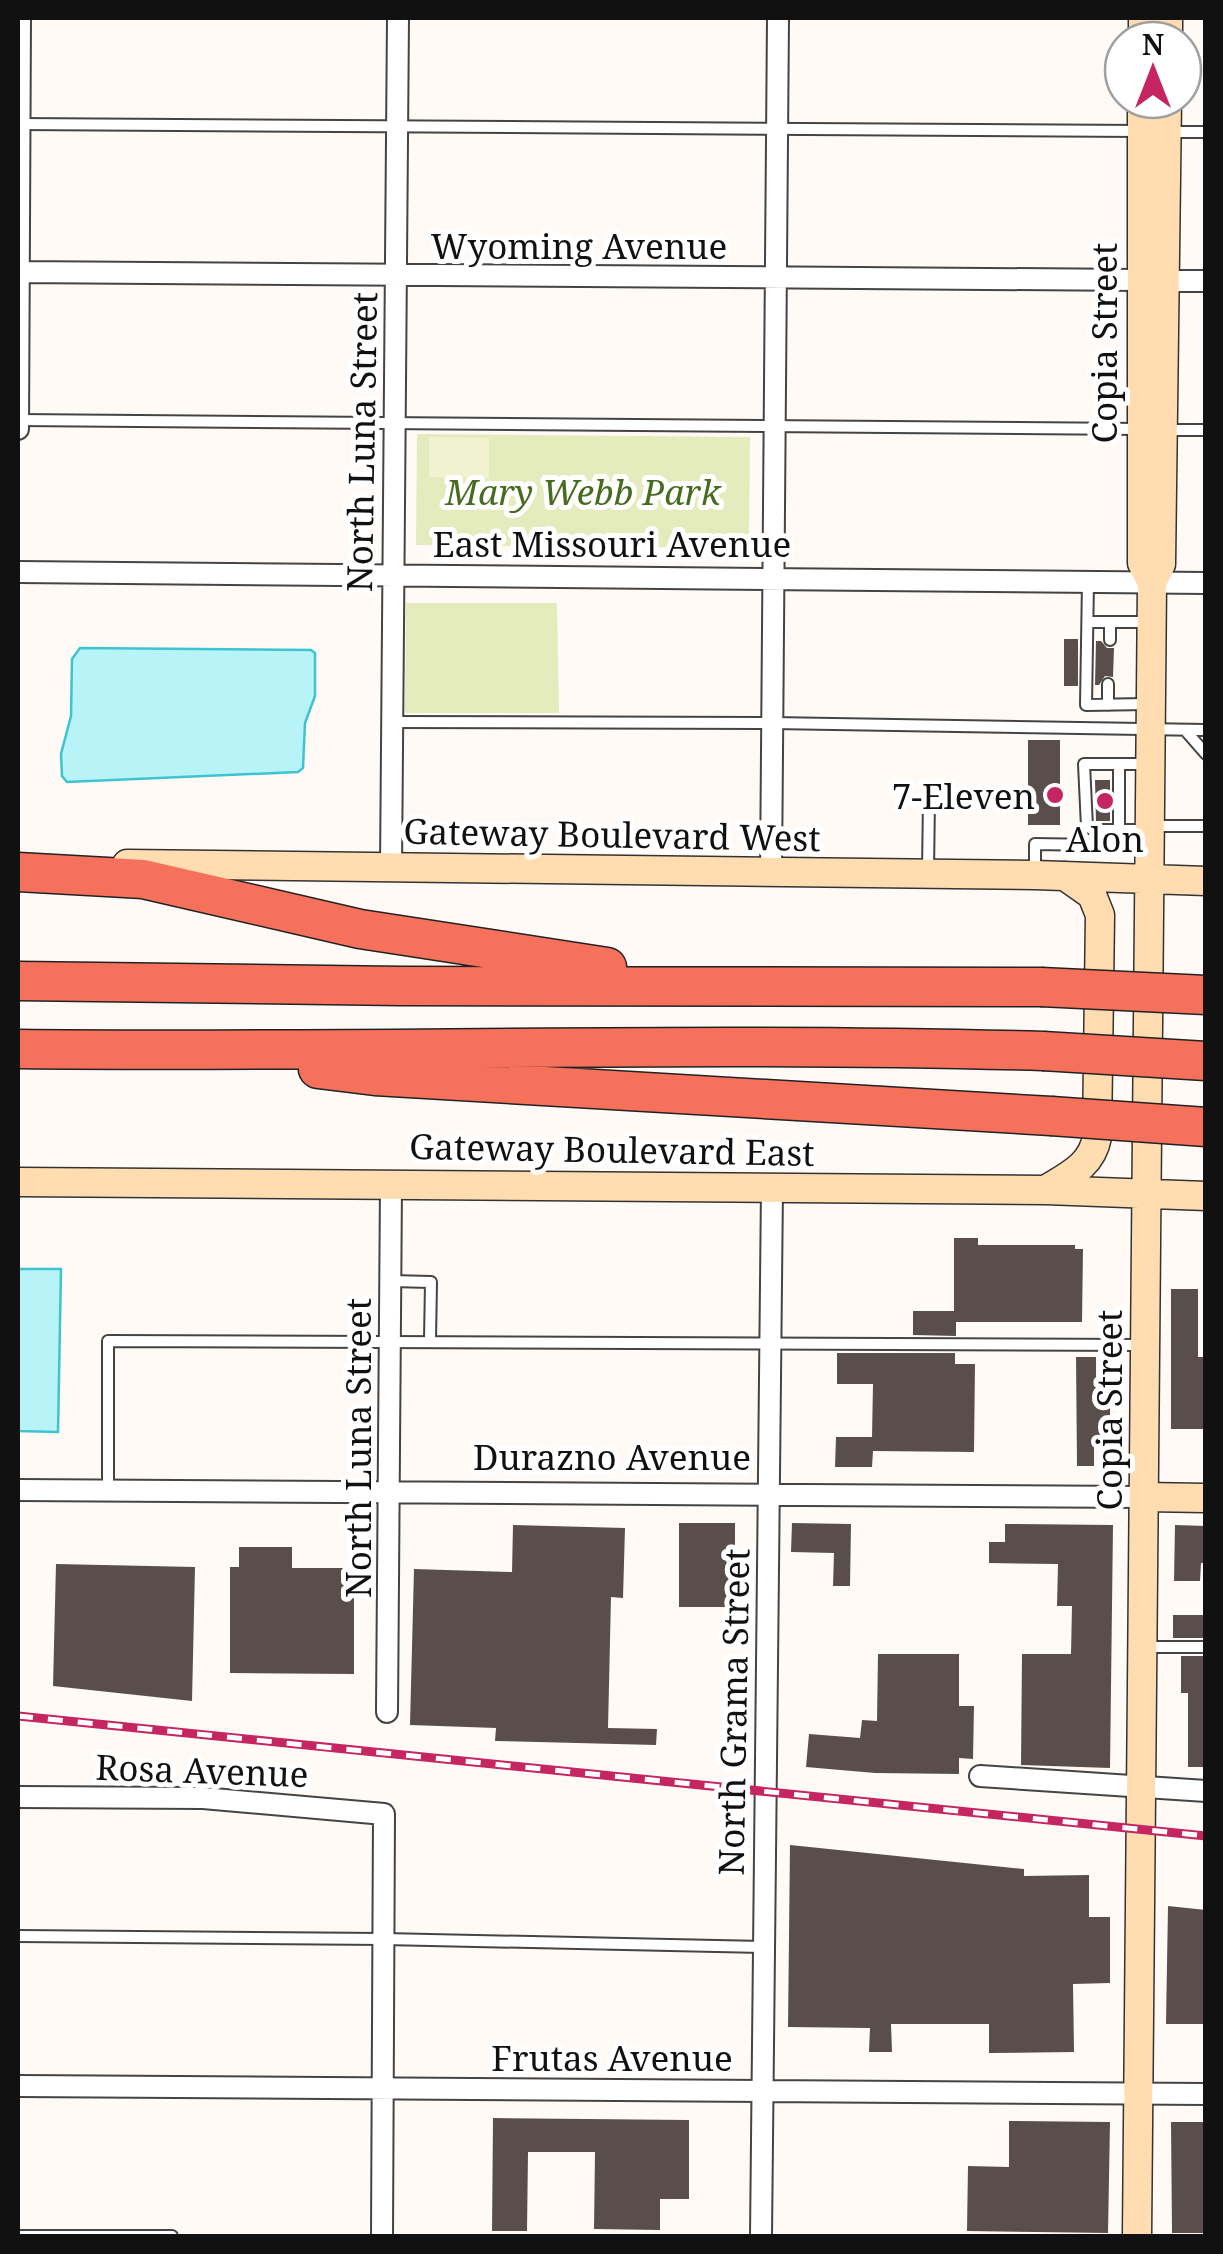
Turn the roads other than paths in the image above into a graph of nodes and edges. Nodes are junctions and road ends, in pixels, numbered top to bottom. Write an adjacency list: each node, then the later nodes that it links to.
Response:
1 (20, 18): 6 (street)
2 (398, 18): 7 (street, North Luna Street)
3 (778, 18): 8 (street)
4 (1150, 120): 9 (main road, Copia Street)
5 (1159, 120): 9 (main road, Copia Street)
6 (19, 124): 7 (lane); 11 (street)
7 (397, 126): 8 (lane); 12 (street, North Luna Street)
8 (777, 129): 9 (lane); 13 (street)
9 (1154, 132): 10 (lane); 14 (main road, Copia Street)
10 (1206, 132)
11 (18, 272): 12 (street, Wyoming Avenue); 16 (street)
12 (396, 276): 13 (street, Wyoming Avenue); 17 (street, North Luna Street)
13 (776, 278): 14 (street, Wyoming Avenue); 18 (street)
14 (1152, 280): 15 (street, Wyoming Avenue); 20 (main road, Copia Street)
15 (1206, 280)
16 (18, 420): 17 (lane); 19 (street)
17 (395, 424): 18 (lane); 23 (street, North Luna Street)
18 (774, 427): 20 (lane); 24 (street)
19 (18, 430)
20 (1152, 430): 21 (lane); 27 (main road, Copia Street)
21 (1206, 430)
22 (18, 572): 23 (street, East Missouri Avenue)
23 (391, 574): 24 (street, East Missouri Avenue); 35 (street, North Luna Street)
24 (773, 576): 25 (street, East Missouri Avenue); 36 (street)
25 (1088, 582): 27 (street, East Missouri Avenue); 28 (lane)
26 (1206, 583): 27 (street, East Missouri Avenue)
27 (1152, 584): 30 (main road, Copia Street)
28 (1088, 622): 29 (lane); 33 (lane)
29 (1110, 622): 30 (lane); 31 (lane)
30 (1152, 622): 34 (main road, Copia Street)
31 (1110, 640)
32 (1108, 684): 33 (lane)
33 (1108, 705): 34 (lane)
34 (1150, 717): 36 (lane); 37 (lane); 41 (main road, Copia Street)
35 (390, 722): 36 (lane); 48 (street, North Luna Street)
36 (772, 723): 50 (street)
37 (1185, 730): 38 (lane); 39 (lane)
38 (1206, 730)
39 (1206, 754)
40 (1119, 764): 41 (lane); 45 (lane); 46 (lane)
41 (1150, 764): 44 (main road, Copia Street)
42 (929, 798): 51 (lane)
43 (1206, 826): 44 (lane)
44 (1149, 828): 46 (lane); 55 (main road, Copia Street)
45 (1095, 830): 46 (lane); 47 (lane)
46 (1119, 830)
47 (1096, 844): 52 (lane); 54 (lane)
48 (390, 868): 49 (main road, Gateway Boulevard West); 50 (main road, Gateway Boulevard West)
49 (18, 869): 58 (highway)
50 (771, 874): 51 (main road, Gateway Boulevard West)
51 (928, 875): 52 (main road, Gateway Boulevard West)
52 (1035, 875): 53 (main road, Gateway Boulevard West)
53 (1065, 876): 54 (main road, Gateway Boulevard West); 67 (main road)
54 (1096, 877): 55 (main road, Gateway Boulevard West)
55 (1149, 880): 56 (main road, Gateway Boulevard West); 68 (main road, Copia Street)
56 (1206, 881)
57 (18, 981): 58 (highway)
58 (804, 987): 59 (highway, bridge)
59 (1206, 995)
60 (18, 1049): 61 (highway)
61 (228, 1051): 62 (highway, bridge); 63 (highway, bridge)
62 (1206, 1061)
63 (1206, 1127)
64 (18, 1182): 65 (main road, Gateway Boulevard East)
65 (391, 1185): 66 (main road, Gateway Boulevard East); 70 (street, North Luna Street)
66 (772, 1188): 67 (main road, Gateway Boulevard East); 74 (street, North Grama Street)
67 (1046, 1190): 68 (main road, Gateway Boulevard East)
68 (1148, 1193): 69 (main road, Gateway Boulevard East); 73 (main road, Copia Street)
69 (1206, 1196)
70 (390, 1280): 71 (street, North Luna Street); 72 (lane)
71 (390, 1340): 72 (lane); 76 (lane); 77 (street, North Luna Street)
72 (430, 1340): 74 (lane)
73 (1145, 1344): 74 (lane); 79 (main road, Copia Street)
74 (770, 1346): 78 (street, North Grama Street)
75 (18, 1490): 76 (street, Durazno Avenue)
76 (108, 1490): 77 (street, Durazno Avenue)
77 (388, 1492): 78 (street, Durazno Avenue); 83 (street, North Luna Street)
78 (768, 1495): 79 (street, Durazno Avenue); 90 (street, North Grama Street)
79 (1144, 1497): 80 (main road, Durazno Avenue); 81 (main road, Copia Street)
80 (1206, 1498)
81 (1144, 1647): 82 (lane); 85 (main road, Copia Street)
82 (1206, 1647)
83 (387, 1712)
84 (980, 1776): 85 (street)
85 (1142, 1787): 86 (street); 94 (main road, Copia Street)
86 (1206, 1790)
87 (18, 1798): 89 (street, Rosa Avenue)
88 (18, 1936): 89 (lane)
89 (384, 1939): 90 (lane); 92 (street)
90 (763, 1947): 93 (street, North Grama Street)
91 (18, 2086): 92 (street, Frutas Avenue)
92 (384, 2087): 93 (street, Frutas Avenue); 98 (street)
93 (762, 2091): 94 (street, Frutas Avenue); 99 (street, North Grama Street)
94 (1140, 2093): 95 (street, Frutas Avenue); 100 (main road, Copia Street)
95 (1206, 2094)
96 (18, 2236): 97 (lane)
97 (172, 2236)
98 (382, 2236)
99 (761, 2236)
100 (1137, 2236)

